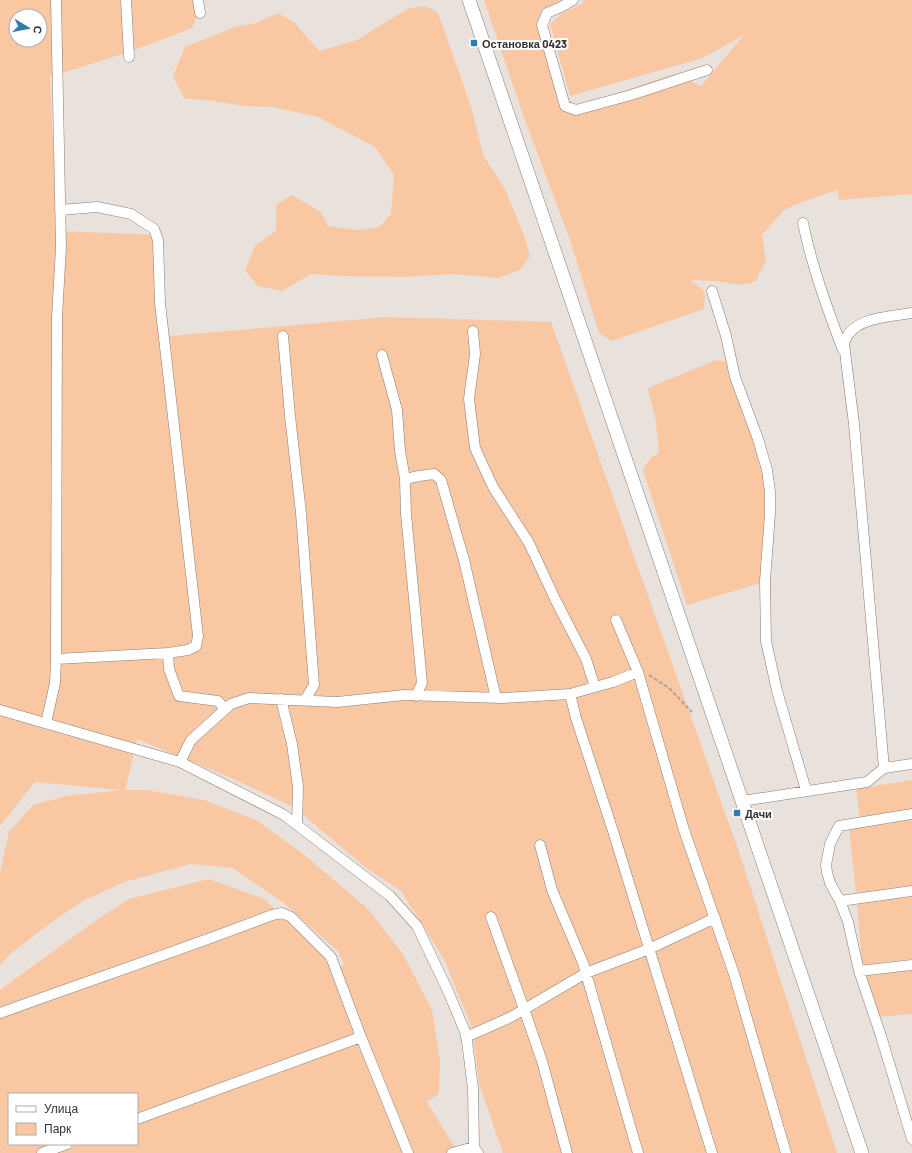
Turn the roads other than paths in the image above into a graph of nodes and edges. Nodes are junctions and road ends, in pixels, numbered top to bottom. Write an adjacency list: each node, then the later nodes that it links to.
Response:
1 (56, 0): 9 (lane)
2 (126, 0): 7 (lane)
3 (198, 0): 6 (lane)
4 (469, 0): 36 (main road)
5 (573, 0): 8 (lane)
6 (200, 13)
7 (129, 57)
8 (707, 70)
9 (60, 210): 19 (lane); 20 (lane)
10 (802, 223): 16 (lane)
11 (712, 291): 35 (lane)
12 (912, 313): 16 (lane)
13 (473, 331): 22 (lane)
14 (283, 336): 27 (lane)
15 (382, 355): 17 (lane)
16 (847, 360): 34 (lane)
17 (405, 479): 24 (lane); 25 (lane)
18 (616, 620): 21 (lane)
19 (168, 652): 20 (lane); 28 (lane)
20 (56, 659): 31 (lane)
21 (638, 672): 22 (lane); 43 (lane)
22 (595, 687): 23 (lane)
23 (570, 694): 25 (lane); 44 (lane)
24 (416, 696): 25 (lane); 27 (lane)
25 (496, 698)
26 (281, 699): 27 (lane); 28 (lane); 38 (lane)
27 (305, 700)
28 (225, 709): 32 (lane)
29 (5, 711): 30 (lane); 31 (lane)
30 (0, 719)
31 (46, 723): 32 (lane)
32 (180, 762): 38 (lane)
33 (912, 764): 34 (lane)
34 (884, 768): 35 (lane)
35 (806, 790): 36 (lane)
36 (742, 801): 63 (main road)
37 (912, 814): 41 (lane)
38 (297, 825): 51 (lane)
39 (540, 844): 47 (lane)
40 (912, 891): 41 (lane)
41 (840, 901): 46 (lane)
42 (491, 917): 48 (lane)
43 (715, 918): 44 (lane); 62 (lane)
44 (649, 949): 47 (lane); 61 (lane)
45 (912, 965): 46 (lane)
46 (859, 971): 53 (lane)
47 (586, 974): 48 (lane); 60 (lane)
48 (524, 1009): 51 (lane); 59 (lane)
49 (0, 1013): 50 (lane)
50 (361, 1037): 52 (lane); 57 (lane)
51 (466, 1037): 55 (lane)
52 (138, 1119)
53 (912, 1139)
54 (64, 1145): 56 (lane)
55 (476, 1150): 58 (lane)
56 (42, 1153)
57 (408, 1153)
58 (452, 1153)
59 (567, 1153)
60 (638, 1153)
61 (712, 1153)
62 (786, 1153)
63 (862, 1153)

